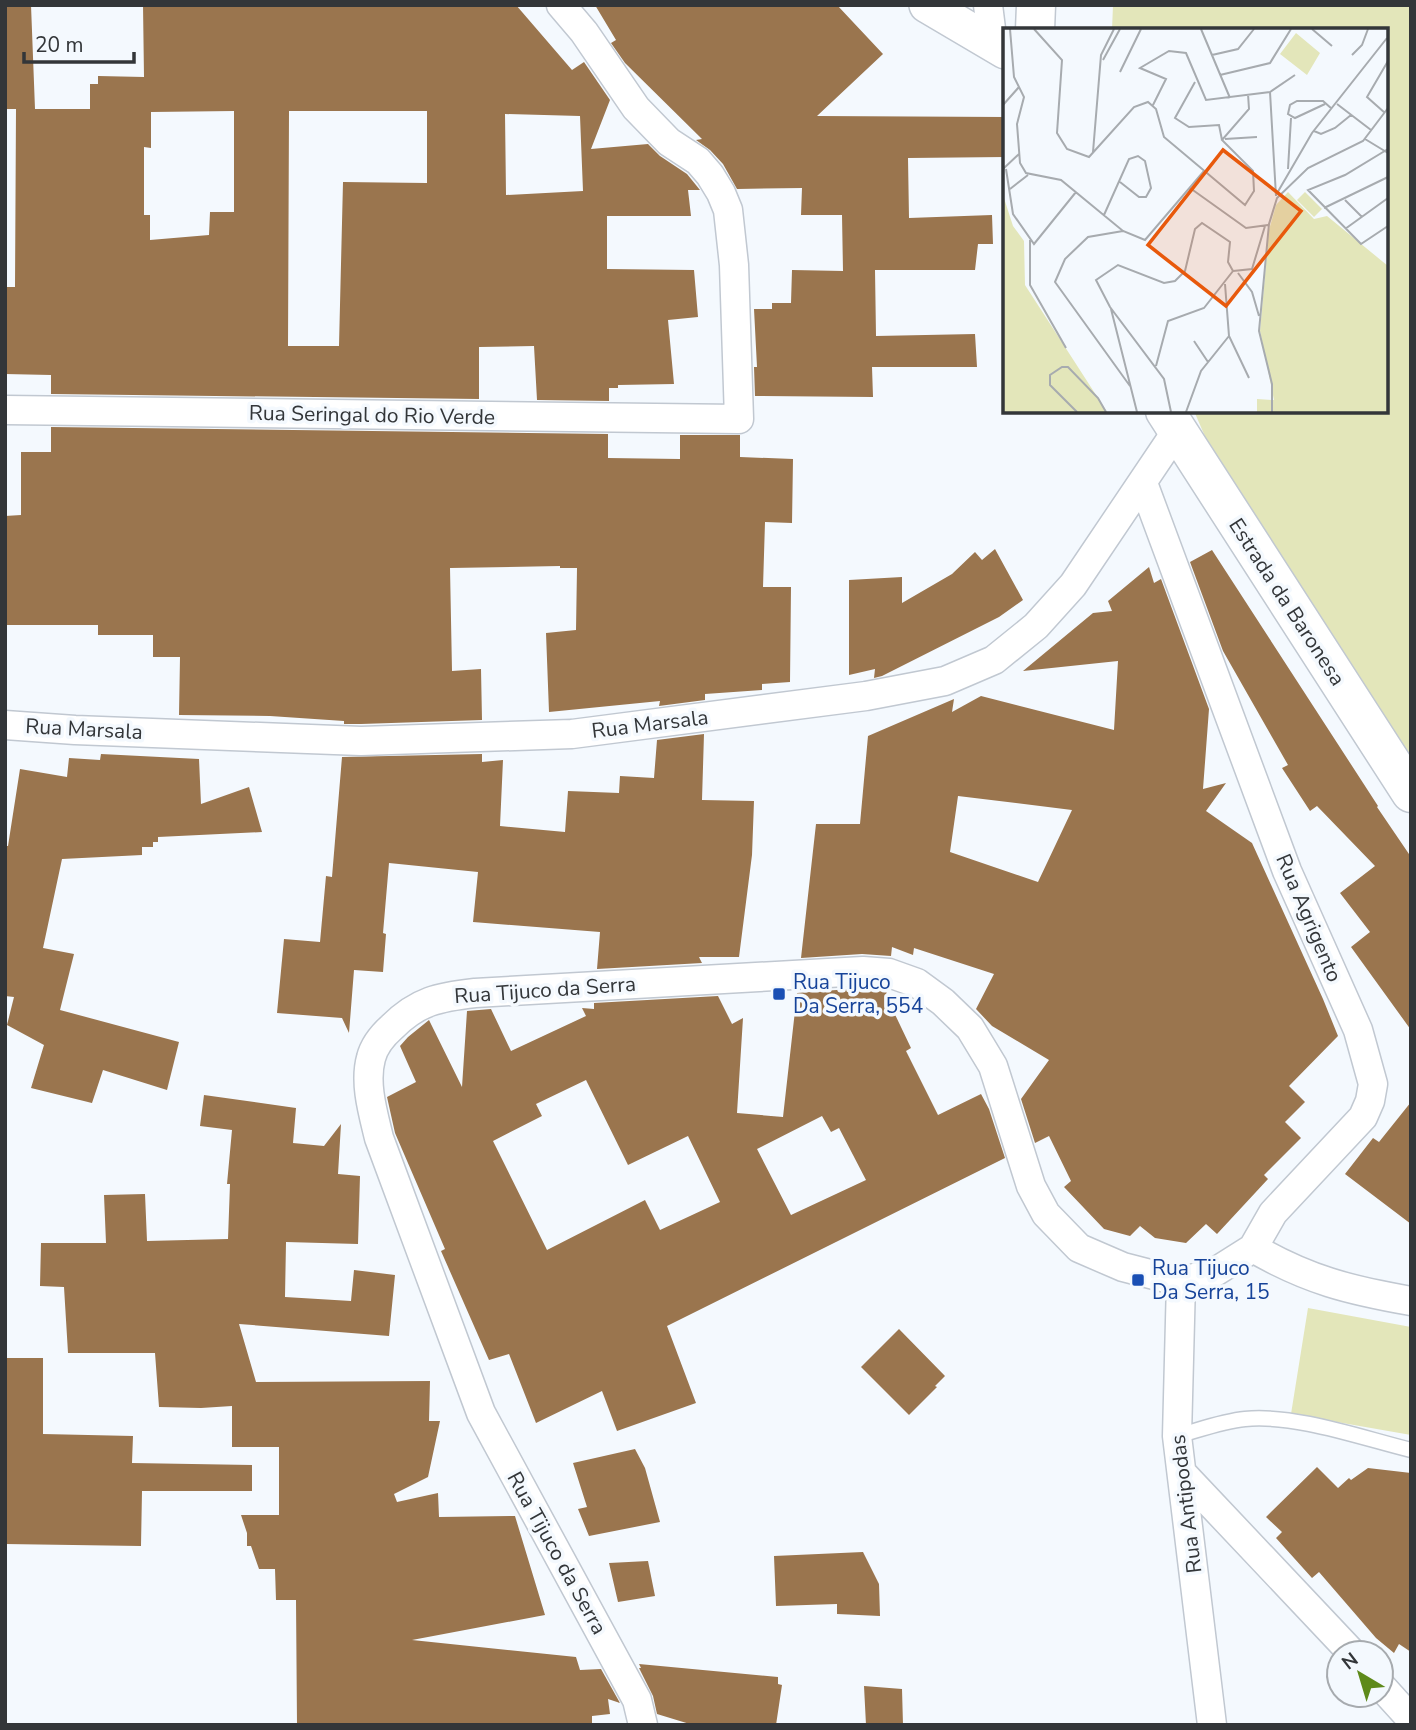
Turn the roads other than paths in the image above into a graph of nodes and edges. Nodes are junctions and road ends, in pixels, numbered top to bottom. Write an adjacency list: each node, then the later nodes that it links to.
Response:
1 (561, 5): 7 (street, Rua Seringal do Rio Verde)
2 (926, 5): 6 (street)
3 (988, 5): 6 (street)
4 (1036, 5): 5 (main road)
5 (1035, 28)
6 (999, 48)
7 (5, 410)
8 (1170, 422): 9 (street, Rua Marsala); 11 (main road, Estrada da Baronesa)
9 (1143, 482): 10 (street, Rua Marsala); 12 (street, Rua Agrigento)
10 (5, 725)
11 (1411, 793)
12 (1253, 1248): 13 (street, Rua Agrigento); 14 (street)
13 (1181, 1282): 15 (street, Rua Antipodas); 21 (street, Rua Tijuco da Serra)
14 (1411, 1301)
15 (1177, 1436): 16 (lane); 17 (street, Rua Antipodas)
16 (1411, 1450)
17 (1182, 1474): 18 (street); 22 (street, Rua Antipodas)
18 (1339, 1639)
19 (1395, 1701): 20 (street)
20 (1411, 1719)
21 (643, 1725)
22 (1212, 1725)

